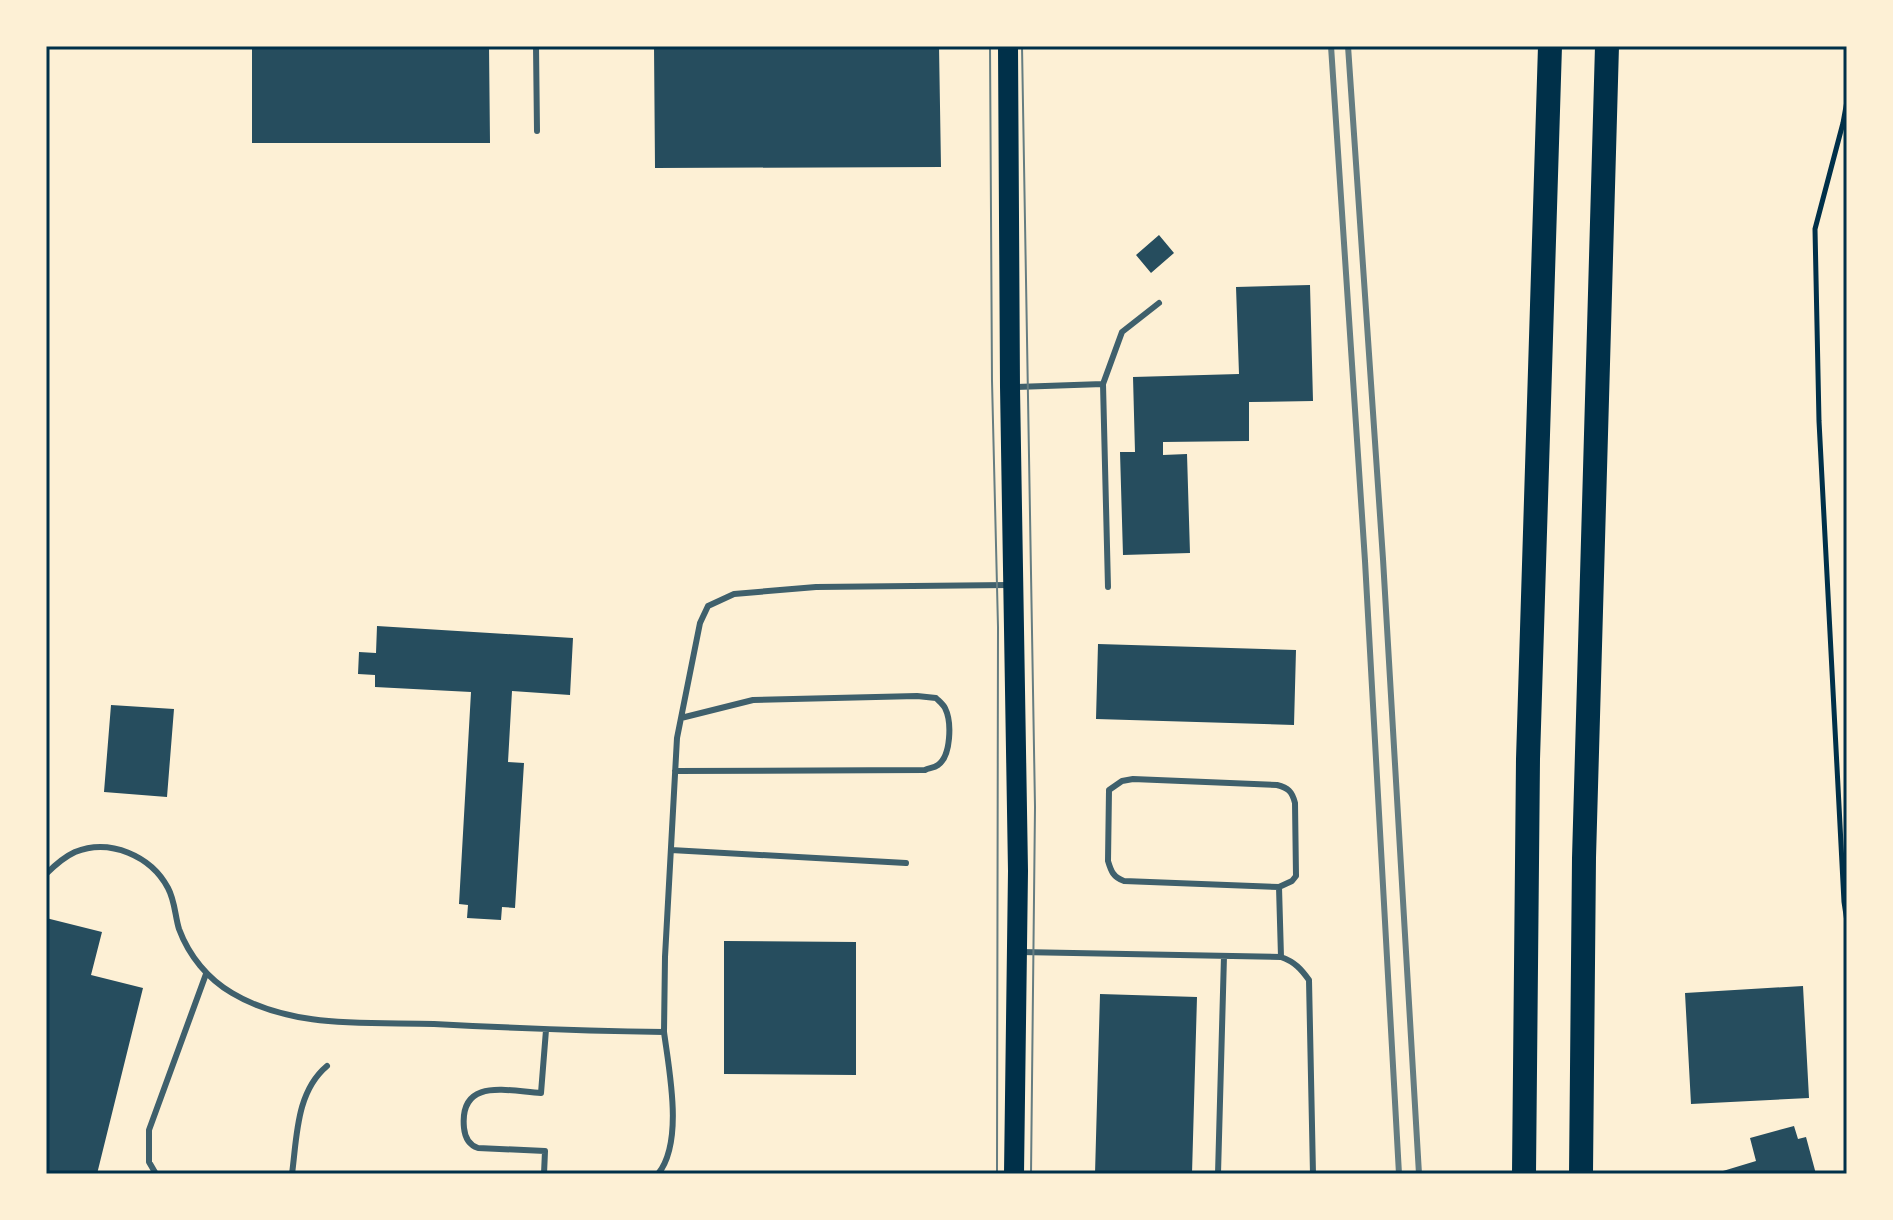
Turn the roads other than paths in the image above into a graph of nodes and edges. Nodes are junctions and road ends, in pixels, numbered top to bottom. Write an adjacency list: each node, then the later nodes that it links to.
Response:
1 (536, 46): 5 (lane)
2 (1550, 46): 31 (highway)
3 (1607, 46): 32 (highway)
4 (1008, 56): 8 (main road)
5 (537, 131)
6 (1159, 303): 7 (lane)
7 (1103, 384): 8 (lane); 10 (lane)
8 (1010, 387): 9 (main road)
9 (1013, 585): 11 (lane); 17 (main road)
10 (1108, 587)
11 (681, 718): 12 (lane); 12 (lane)
12 (675, 771): 13 (lane)
13 (671, 850): 14 (lane); 22 (lane)
14 (906, 863)
15 (46, 874): 20 (lane)
16 (1279, 887): 16 (lane); 19 (lane)
17 (1016, 952): 18 (lane); 28 (main road)
18 (1224, 956): 19 (lane); 29 (lane)
19 (1281, 957): 30 (lane)
20 (206, 974): 21 (lane); 24 (lane)
21 (546, 1030): 22 (lane); 26 (lane)
22 (664, 1032): 27 (lane)
23 (327, 1066): 25 (lane)
24 (156, 1174)
25 (292, 1174)
26 (544, 1174)
27 (658, 1174)
28 (1014, 1174)
29 (1218, 1174)
30 (1313, 1174)
31 (1524, 1174)
32 (1581, 1174)

